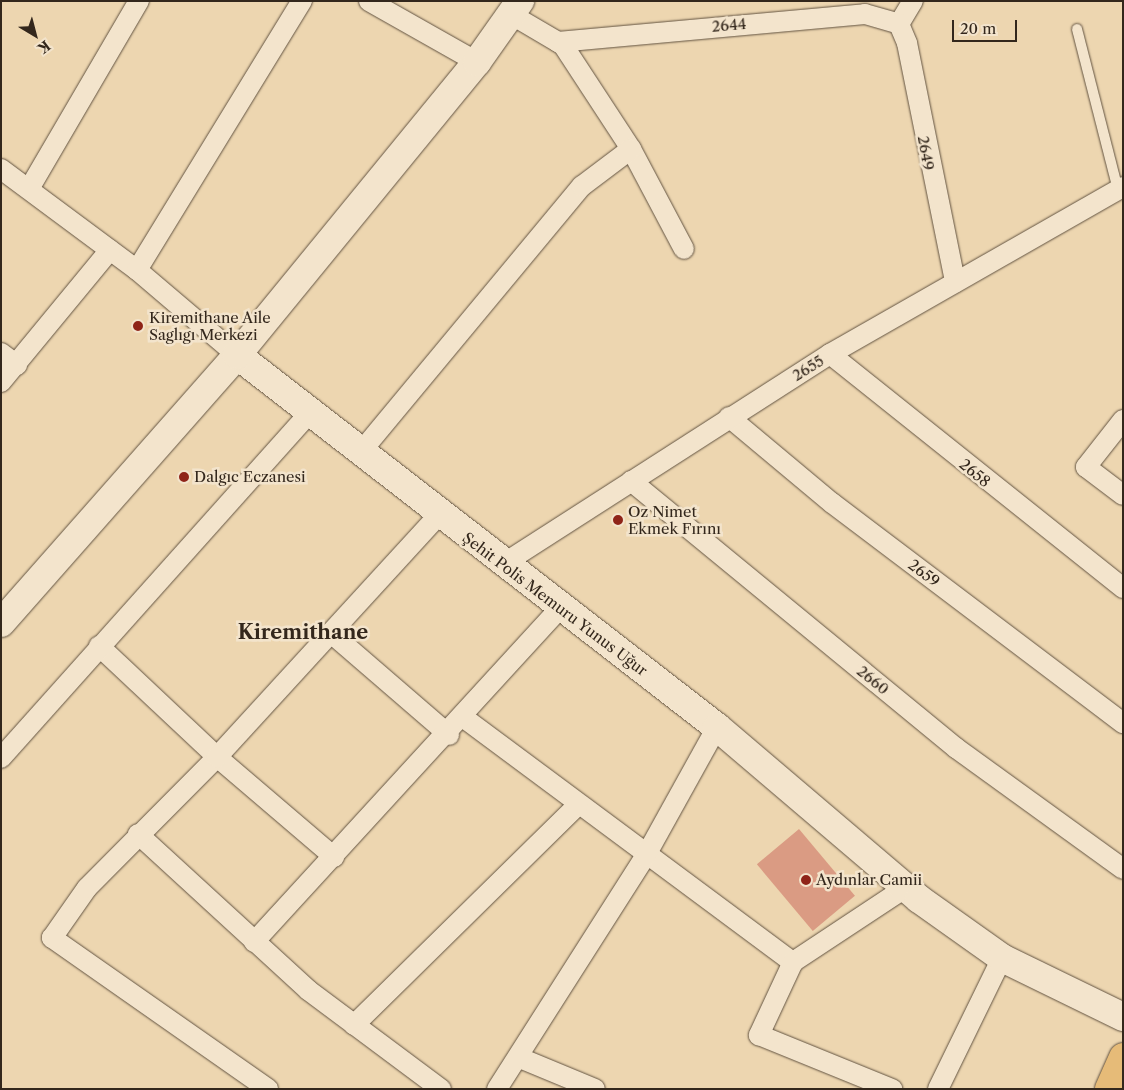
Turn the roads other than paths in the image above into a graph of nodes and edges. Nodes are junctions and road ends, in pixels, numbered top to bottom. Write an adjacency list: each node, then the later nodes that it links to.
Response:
1 (139, 1): 12 (street)
2 (302, 1): 16 (street)
3 (369, 1): 9 (street)
4 (913, 1): 6 (street)
5 (516, 8): 8 (street); 9 (main road)
6 (899, 24): 8 (street, 2644); 17 (street, 2649)
7 (1077, 28): 13 (lane)
8 (558, 42): 10 (street)
9 (477, 62): 19 (main road)
10 (631, 149): 14 (street); 25 (street)
11 (1, 169): 12 (street, Şehit Polis Memuru Yunus Uğur)
12 (29, 189): 15 (street, Şehit Polis Memuru Yunus Uğur)
13 (1121, 189): 17 (street, 2655)
14 (684, 249)
15 (110, 250): 16 (street, Şehit Polis Memuru Yunus Uğur); 20 (street)
16 (137, 270): 19 (street, Şehit Polis Memuru Yunus Uğur)
17 (955, 282): 18 (street, 2655)
18 (830, 354): 23 (street, 2655); 30 (street, 2658)
19 (237, 355): 22 (main road, Şehit Polis Memuru Yunus Uğur); 32 (main road)
20 (9, 359): 21 (street)
21 (1, 382)
22 (310, 413): 25 (main road, Şehit Polis Memuru Yunus Uğur); 34 (street)
23 (729, 417): 26 (street, 2655); 36 (street, 2659)
24 (1123, 420): 27 (street)
25 (360, 453): 28 (main road, Şehit Polis Memuru Yunus Uğur)
26 (631, 481): 29 (street, 2655); 45 (street, 2660)
27 (1123, 495)
28 (439, 515): 29 (main road, Şehit Polis Memuru Yunus Uğur); 33 (street)
29 (503, 564): 31 (main road, Şehit Polis Memuru Yunus Uğur)
30 (1123, 588)
31 (560, 608): 35 (street); 37 (main road, Şehit Polis Memuru Yunus Uğur)
32 (1, 623)
33 (331, 633): 38 (street); 39 (street)
34 (99, 646): 39 (street); 40 (street)
35 (464, 718): 38 (street); 41 (street)
36 (1123, 724)
37 (717, 727): 44 (street); 46 (main road, Şehit Polis Memuru Yunus Uğur)
38 (449, 735): 43 (street)
39 (216, 757): 42 (street); 43 (street)
40 (1, 758)
41 (578, 805): 44 (street); 51 (street)
42 (138, 834): 47 (street); 54 (street)
43 (334, 857): 47 (street)
44 (645, 857): 49 (street); 53 (street)
45 (1123, 869)
46 (905, 888): 48 (main road, Şehit Polis Memuru Yunus Uğur); 49 (street)
47 (254, 942): 51 (street)
48 (1002, 958): 50 (main road, Şehit Polis Memuru Yunus Uğur); 59 (street)
49 (792, 962): 58 (street)
50 (1123, 1017)
51 (354, 1025): 55 (street)
52 (1123, 1057): 60 (highway)
53 (520, 1058): 56 (street); 57 (street)
54 (268, 1089)
55 (441, 1089)
56 (497, 1089)
57 (595, 1089)
58 (892, 1089)
59 (938, 1089)
60 (1109, 1089)

